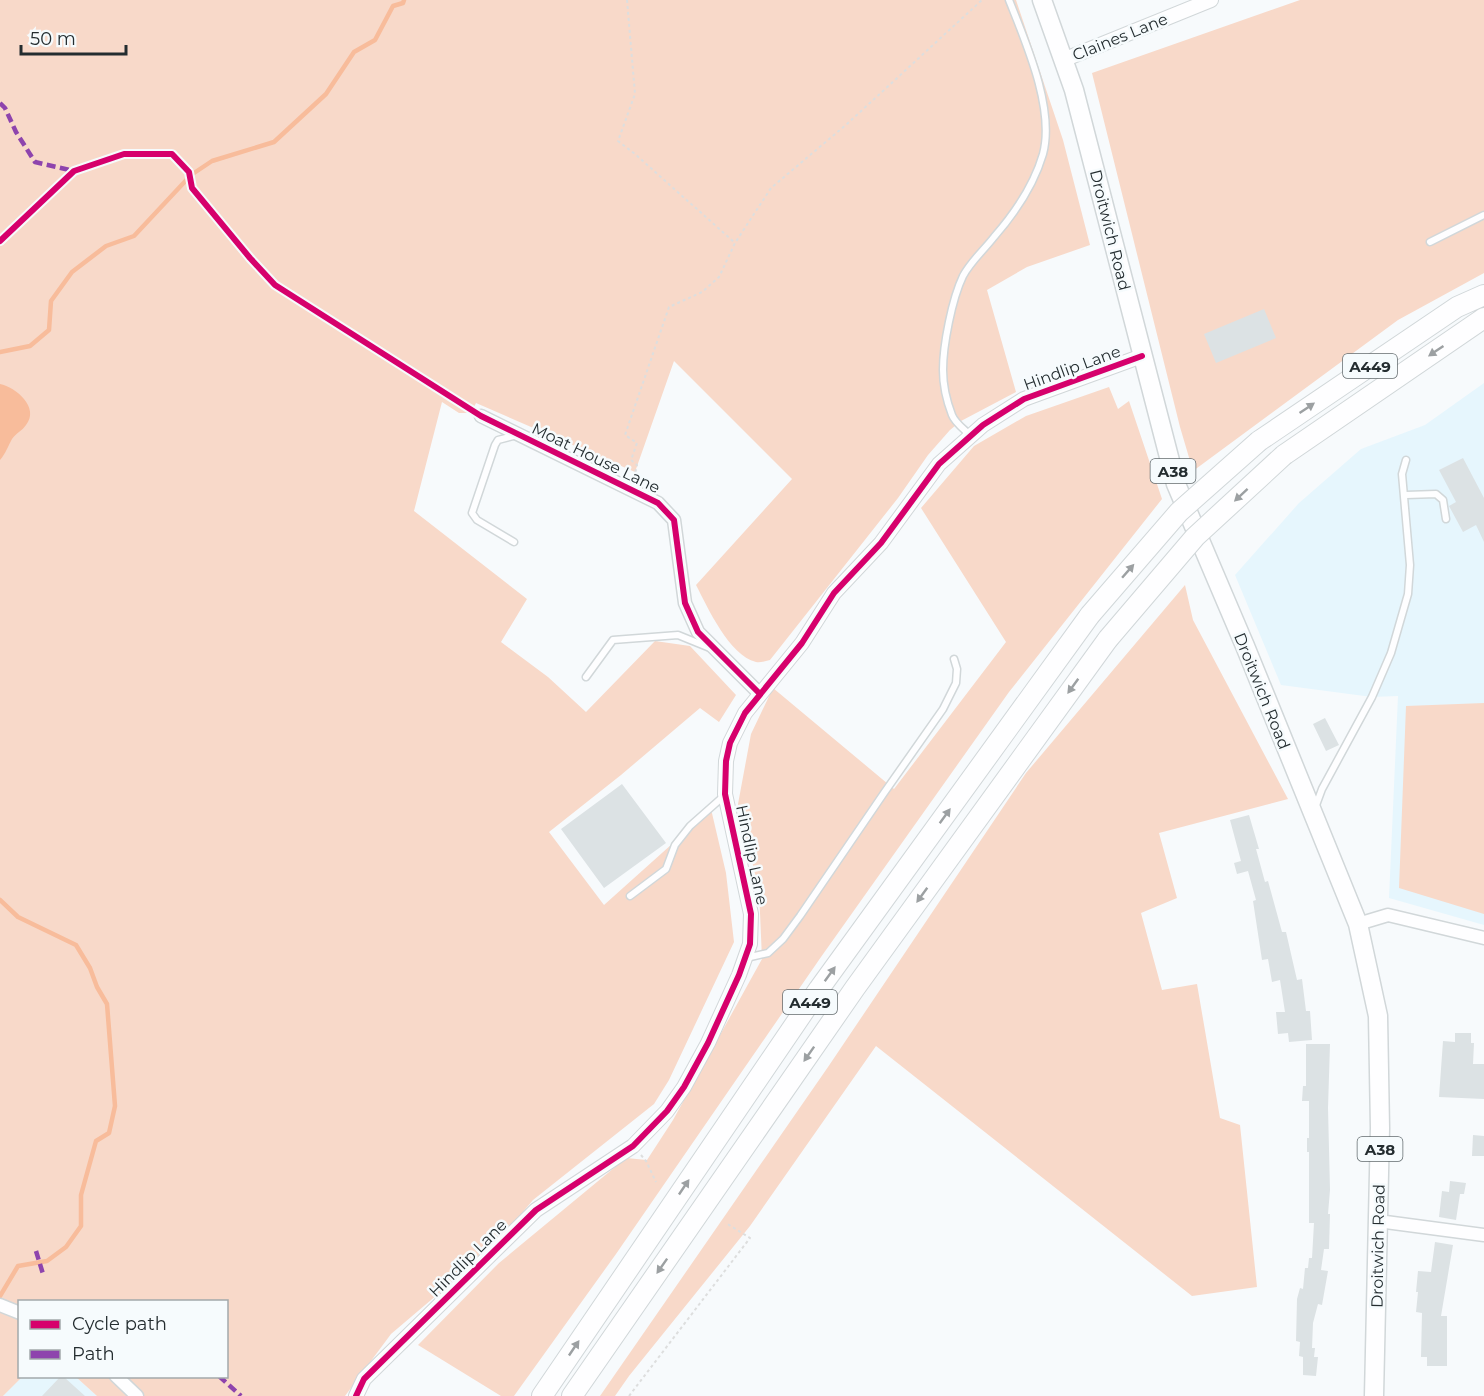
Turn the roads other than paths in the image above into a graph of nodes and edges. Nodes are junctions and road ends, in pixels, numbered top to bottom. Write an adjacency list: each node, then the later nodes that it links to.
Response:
1 (1010, 0): 12 (lane)
2 (1042, 0): 4 (main road, Droitwich Road / A38)
3 (1211, 0): 4 (street, Claines Lane)
4 (1063, 60): 9 (main road, Droitwich Road / A38)
5 (1484, 215): 6 (lane)
6 (1430, 242)
7 (1484, 295): 34 (highway, A449, one-way to 7, bridge)
8 (1484, 318): 35 (highway, A449, one-way to 35, bridge)
9 (1142, 356): 12 (street, Hindlip Lane); 22 (main road, Droitwich Road / A38)
10 (481, 416): 11 (street, Moat House Lane)
11 (518, 434): 16 (lane); 17 (street, Moat House Lane)
12 (970, 436): 20 (street, Hindlip Lane)
13 (1406, 460): 14 (lane)
14 (1406, 495): 15 (lane); 22 (lane)
15 (1446, 519)
16 (514, 542)
17 (713, 649): 19 (lane); 20 (street, Moat House Lane)
18 (954, 659): 26 (lane)
19 (586, 677)
20 (759, 693): 21 (street, Hindlip Lane)
21 (725, 794): 23 (lane); 26 (street, Hindlip Lane)
22 (1312, 816): 24 (main road, Droitwich Road / A38)
23 (630, 896)
24 (1358, 924): 25 (street); 27 (main road, Droitwich Road / A38)
25 (1484, 938)
26 (745, 958): 33 (street, Hindlip Lane)
27 (1378, 1221): 28 (street); 36 (main road, Droitwich Road / A38)
28 (1484, 1235)
29 (0, 1305): 30 (street)
30 (18, 1312)
31 (117, 1378): 32 (street)
32 (137, 1396)
33 (356, 1396)
34 (542, 1396)
35 (572, 1396)
36 (1374, 1396)

